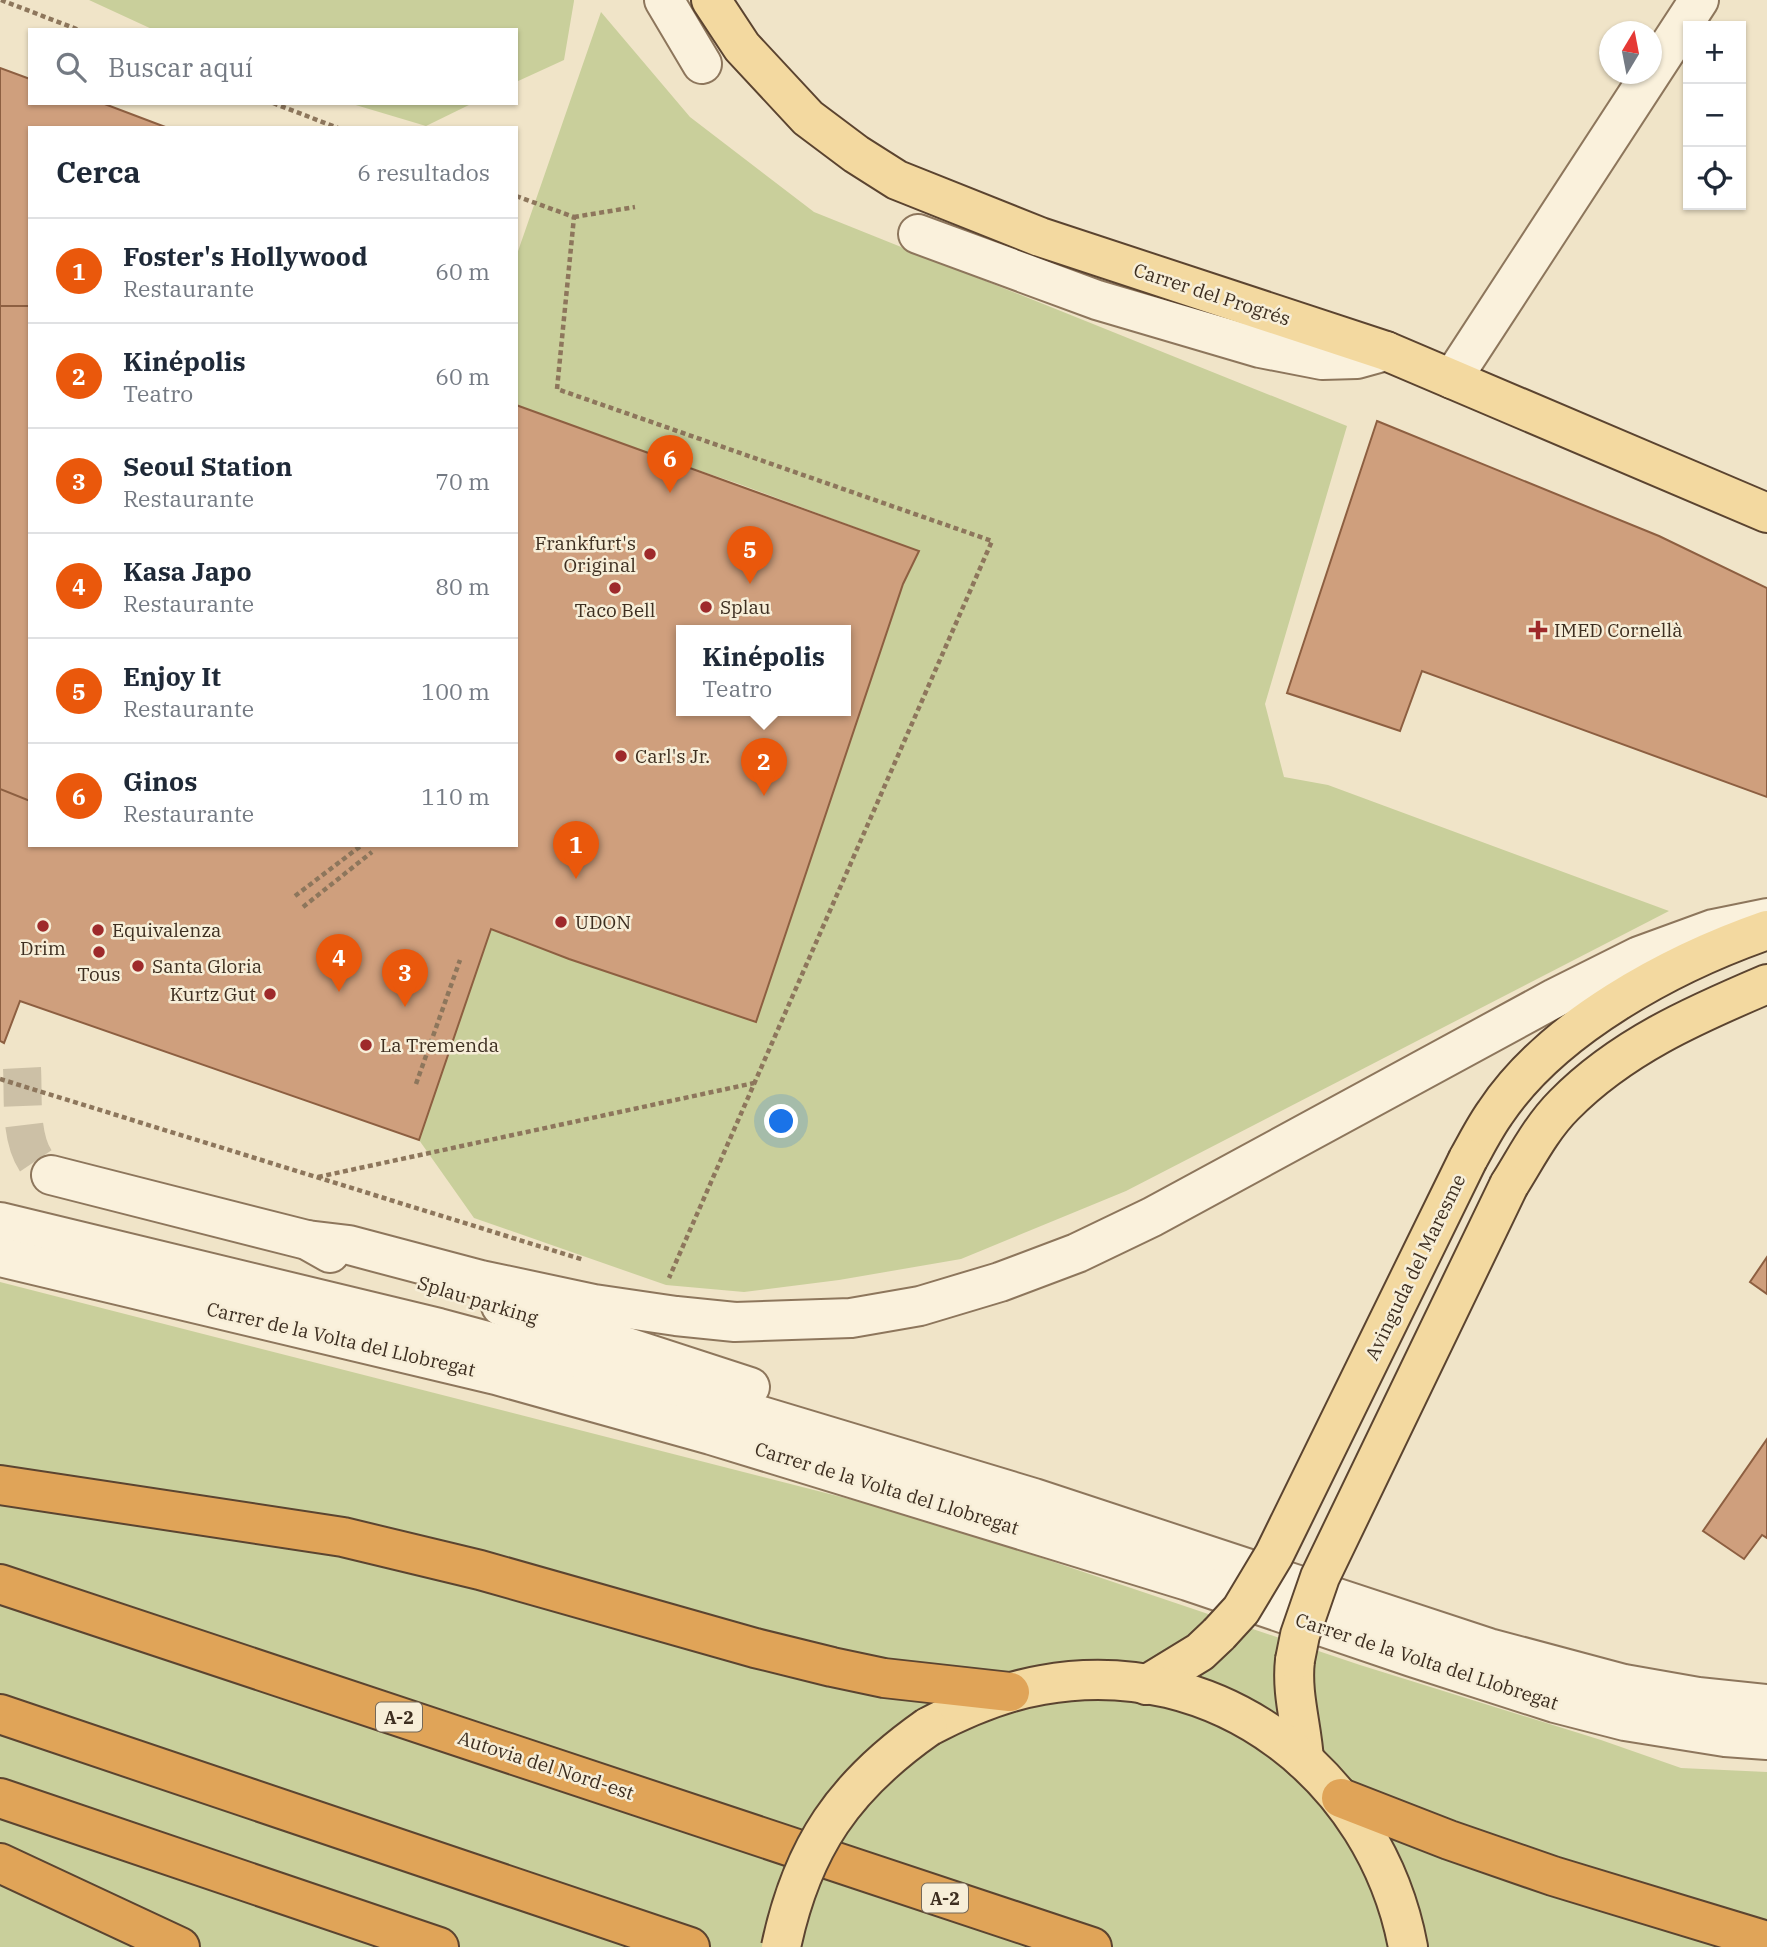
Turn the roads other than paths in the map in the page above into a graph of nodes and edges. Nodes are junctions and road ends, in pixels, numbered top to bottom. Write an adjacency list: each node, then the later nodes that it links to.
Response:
1 (664, 0): 4 (street)
2 (711, 0): 6 (main road, Carrer del Progrés)
3 (1699, 0): 7 (street)
4 (702, 64)
5 (918, 234): 6 (street)
6 (1386, 351): 7 (main road, Carrer del Progrés)
7 (1452, 379): 8 (main road, Carrer del Progrés)
8 (1767, 513)
9 (1767, 918): 14 (street)
10 (1767, 930): 19 (main road, Avinguda del Maresme, bridge)
11 (1767, 984): 24 (main road, bridge)
12 (51, 1175): 14 (street, Splau parking)
13 (0, 1222): 16 (street, Carrer de la Volta del Llobregat)
14 (307, 1240): 16 (street, Splau parking)
15 (0, 1257): 23 (street, Carrer de la Volta del Llobregat)
16 (895, 1455): 21 (street, Carrer de la Volta del Llobregat)
17 (0, 1485): 20 (highway)
18 (0, 1584): 34 (highway, Autovia del Nord-est / A-2)
19 (1146, 1685): 20 (main road); 24 (main road)
20 (1010, 1692): 33 (main road, bridge)
21 (1767, 1704)
22 (0, 1714): 32 (highway)
23 (1767, 1740)
24 (1304, 1760): 26 (main road)
25 (0, 1798): 31 (highway)
26 (1341, 1798): 28 (highway); 35 (main road)
27 (0, 1863): 30 (highway)
28 (1553, 1876): 29 (highway); 36 (highway)
29 (1767, 1941)
30 (180, 1947)
31 (439, 1947)
32 (690, 1947)
33 (781, 1947)
34 (1092, 1947)
35 (1408, 1947)
36 (1695, 1947)

